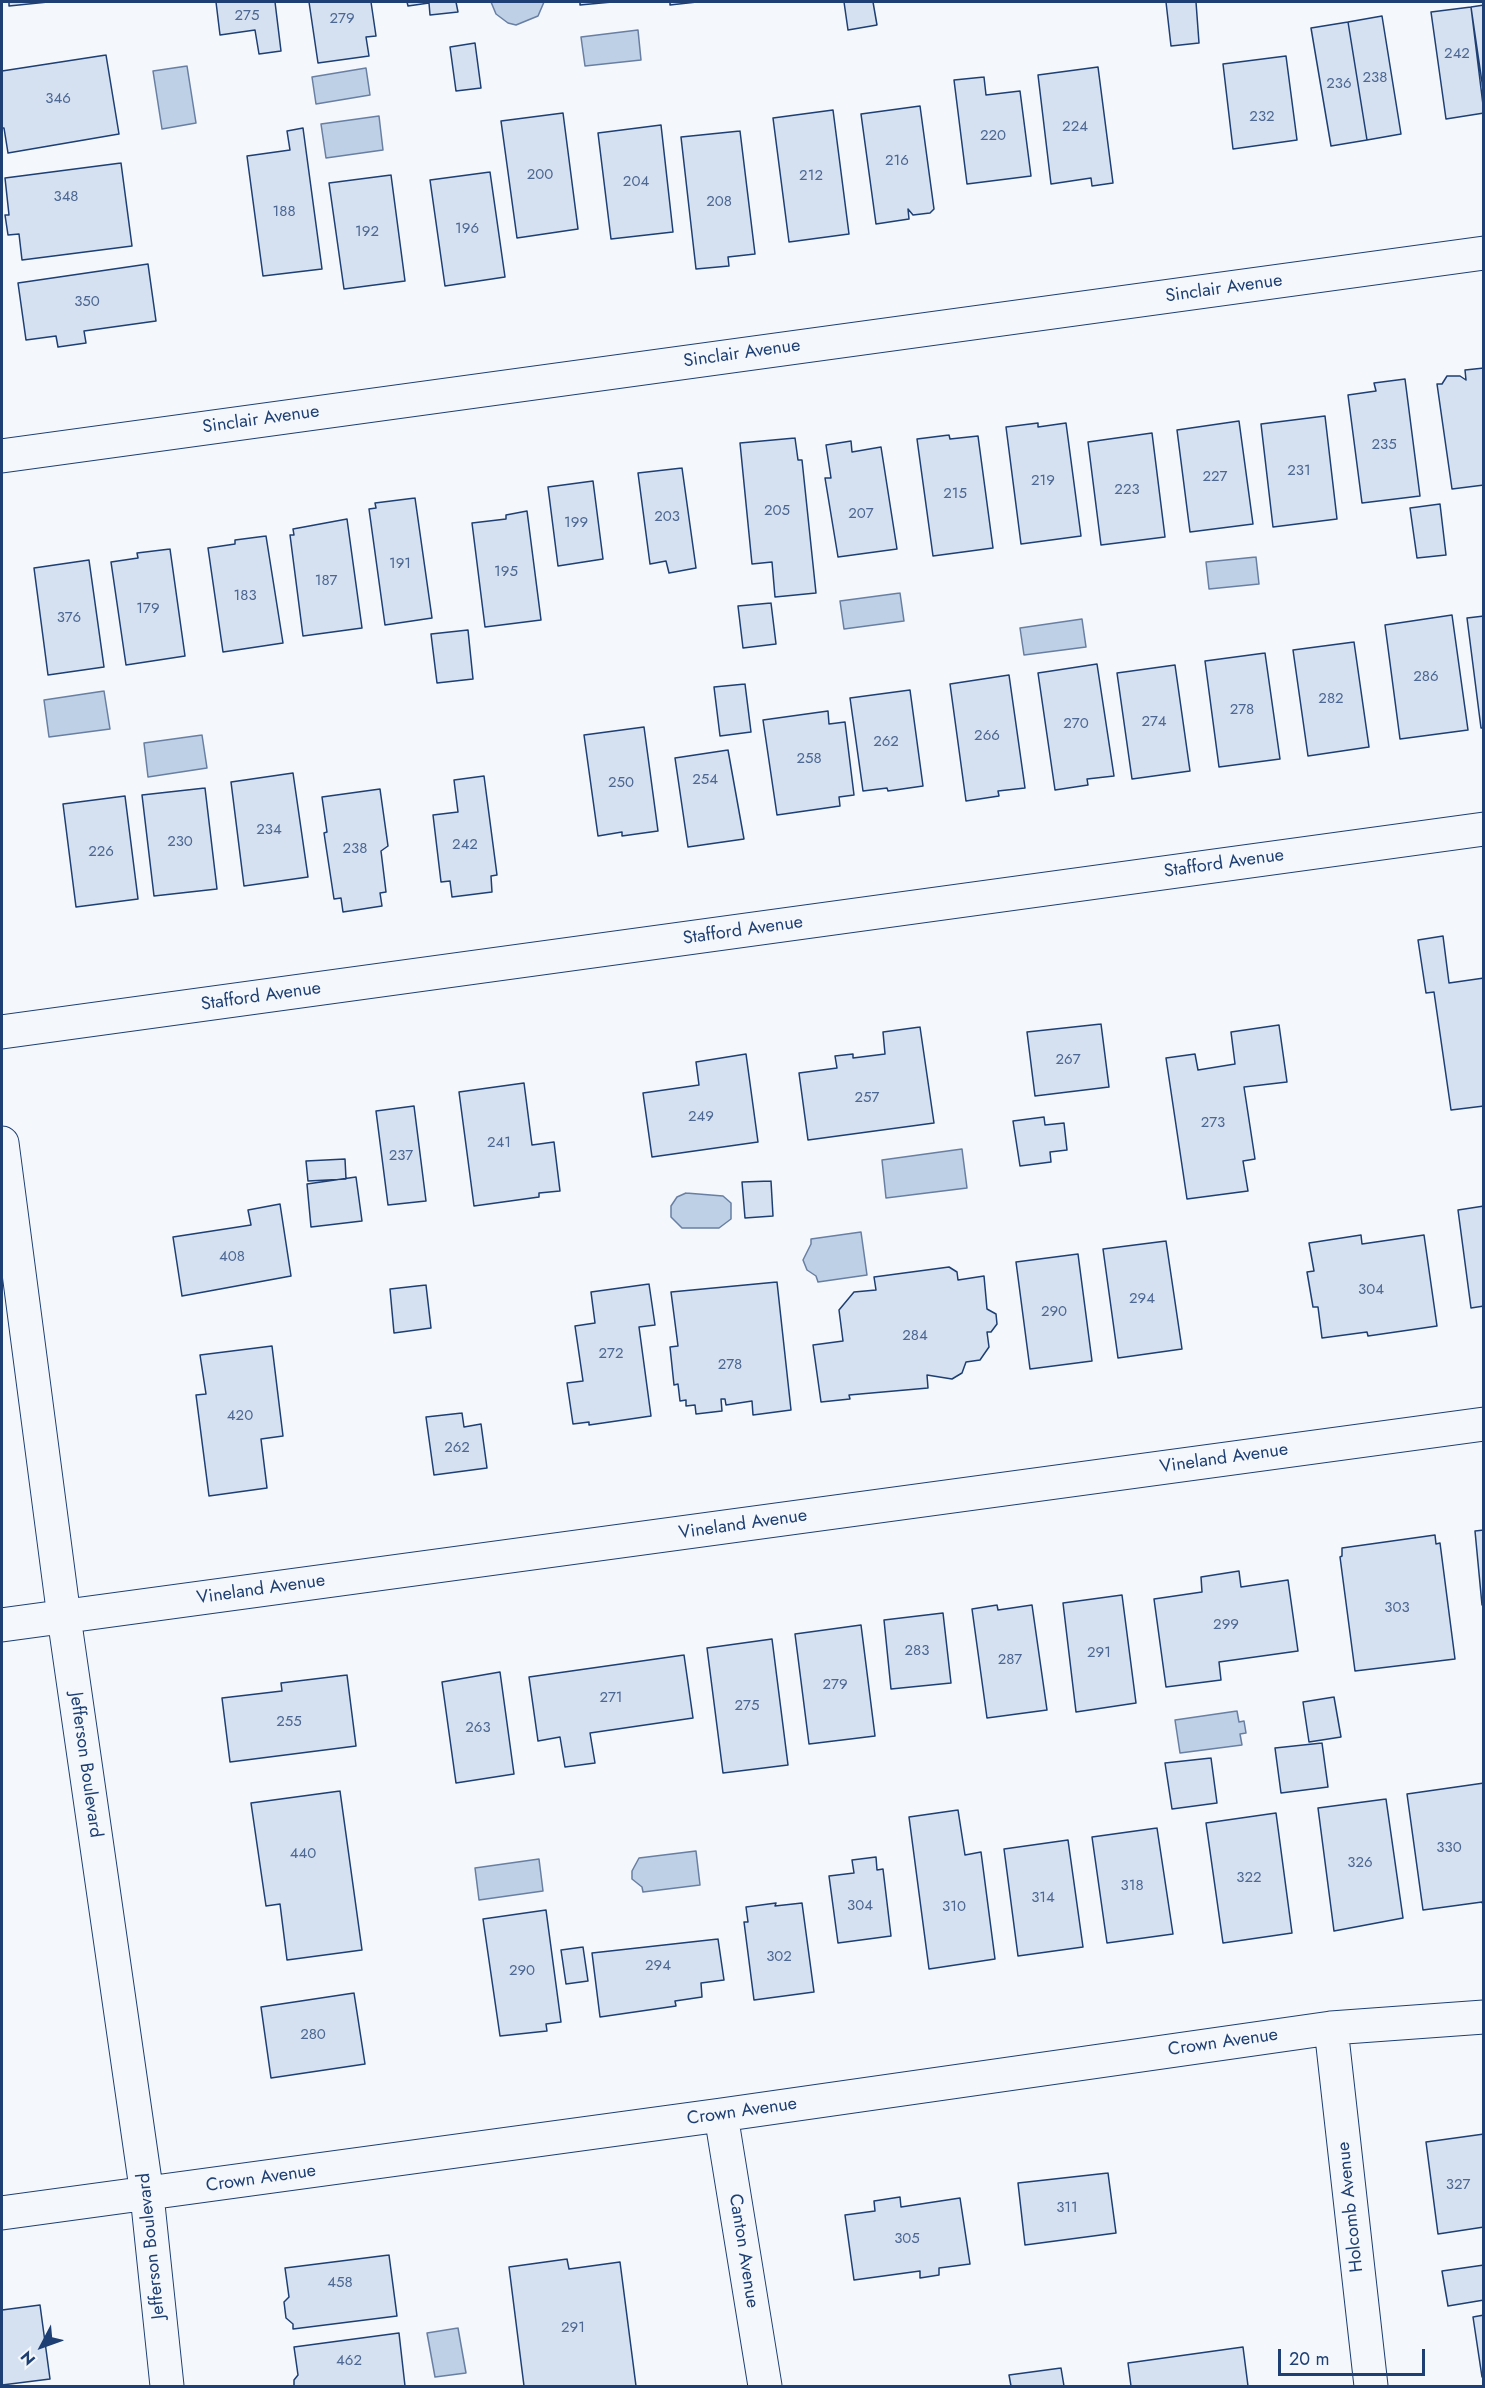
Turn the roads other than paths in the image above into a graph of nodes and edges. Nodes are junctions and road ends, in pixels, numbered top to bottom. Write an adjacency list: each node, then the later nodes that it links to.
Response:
1 (1484, 254): 2 (street, Sinclair Avenue)
2 (2, 456)
3 (1484, 829): 4 (street, Stafford Avenue)
4 (2, 1032)
5 (2, 1143): 7 (street, Jefferson Boulevard)
6 (1484, 1424): 7 (street, Vineland Avenue)
7 (64, 1617): 8 (street, Vineland Avenue); 12 (street, Jefferson Boulevard)
8 (2, 1625)
9 (1484, 2018): 10 (street, Crown Avenue)
10 (1331, 2028): 11 (street, Crown Avenue); 16 (street, Holcomb Avenue)
11 (721, 2115): 12 (street, Crown Avenue); 15 (street, Canton Avenue)
12 (147, 2195): 13 (street, Crown Avenue); 14 (street, Jefferson Boulevard)
13 (2, 2213)
14 (167, 2386)
15 (765, 2386)
16 (1371, 2386)

